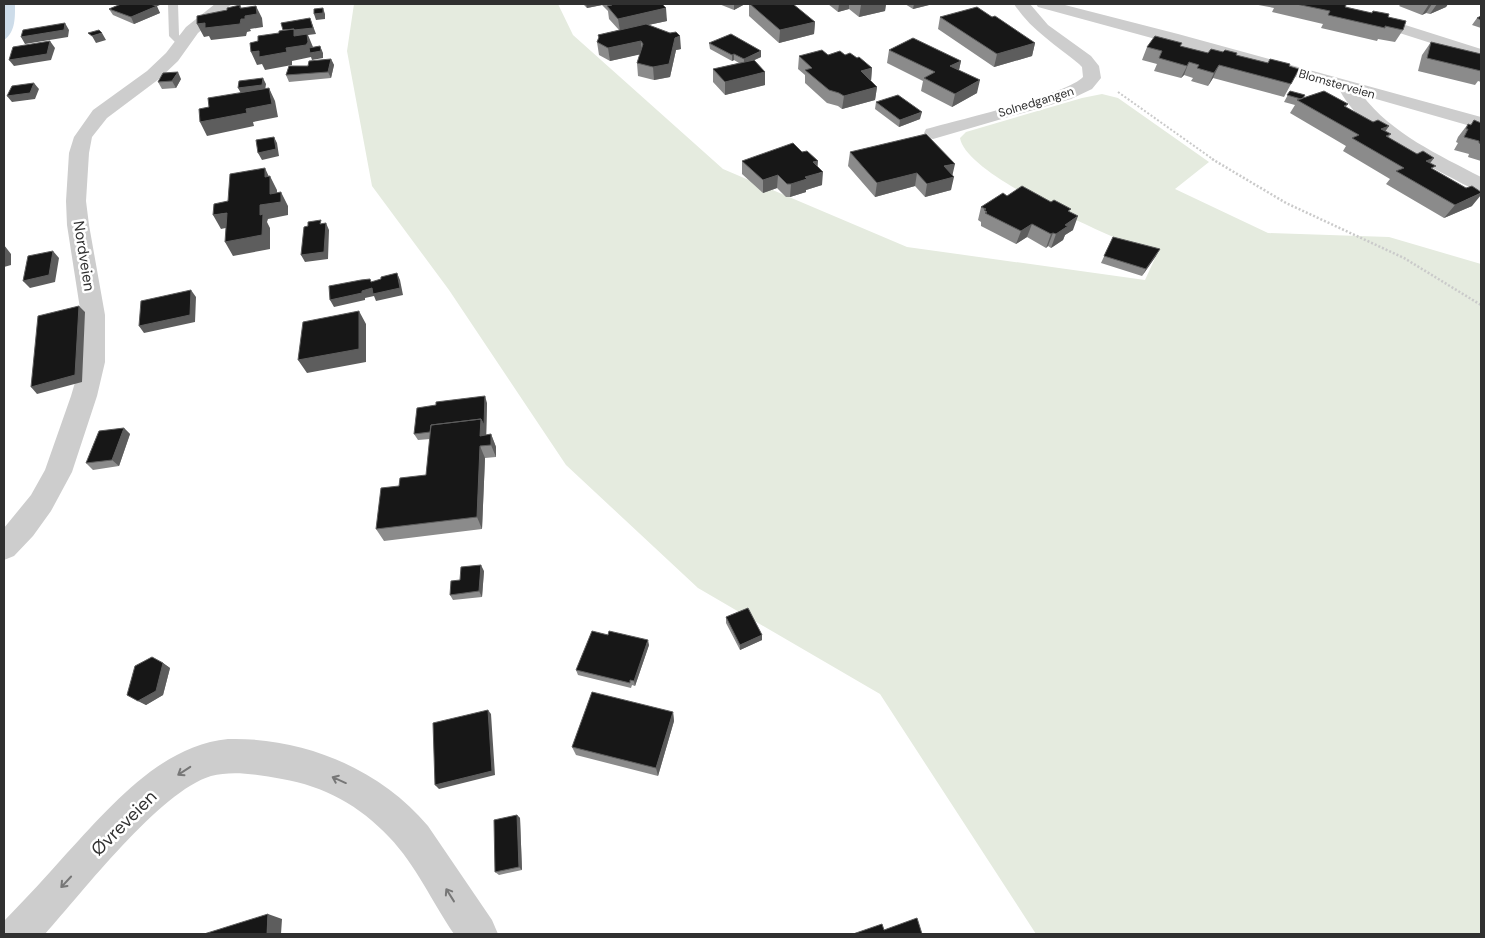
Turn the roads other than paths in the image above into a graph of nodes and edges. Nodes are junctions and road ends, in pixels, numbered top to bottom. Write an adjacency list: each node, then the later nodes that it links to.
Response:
1 (172, 4): 6 (lane)
2 (224, 4): 6 (street, Nordveien)
3 (1022, 4): 10 (street, Solnedgangen)
4 (1047, 4): 8 (street, Blomsterveien)
5 (1324, 4): 7 (street)
6 (183, 44): 12 (street, Nordveien)
7 (1481, 54)
8 (1348, 87): 9 (street, Blomsterveien); 11 (street)
9 (1481, 123)
10 (933, 133)
11 (1481, 185)
12 (4, 547)
13 (19, 934): 14 (street, Øvreveien, one-way to 13)
14 (478, 934)

